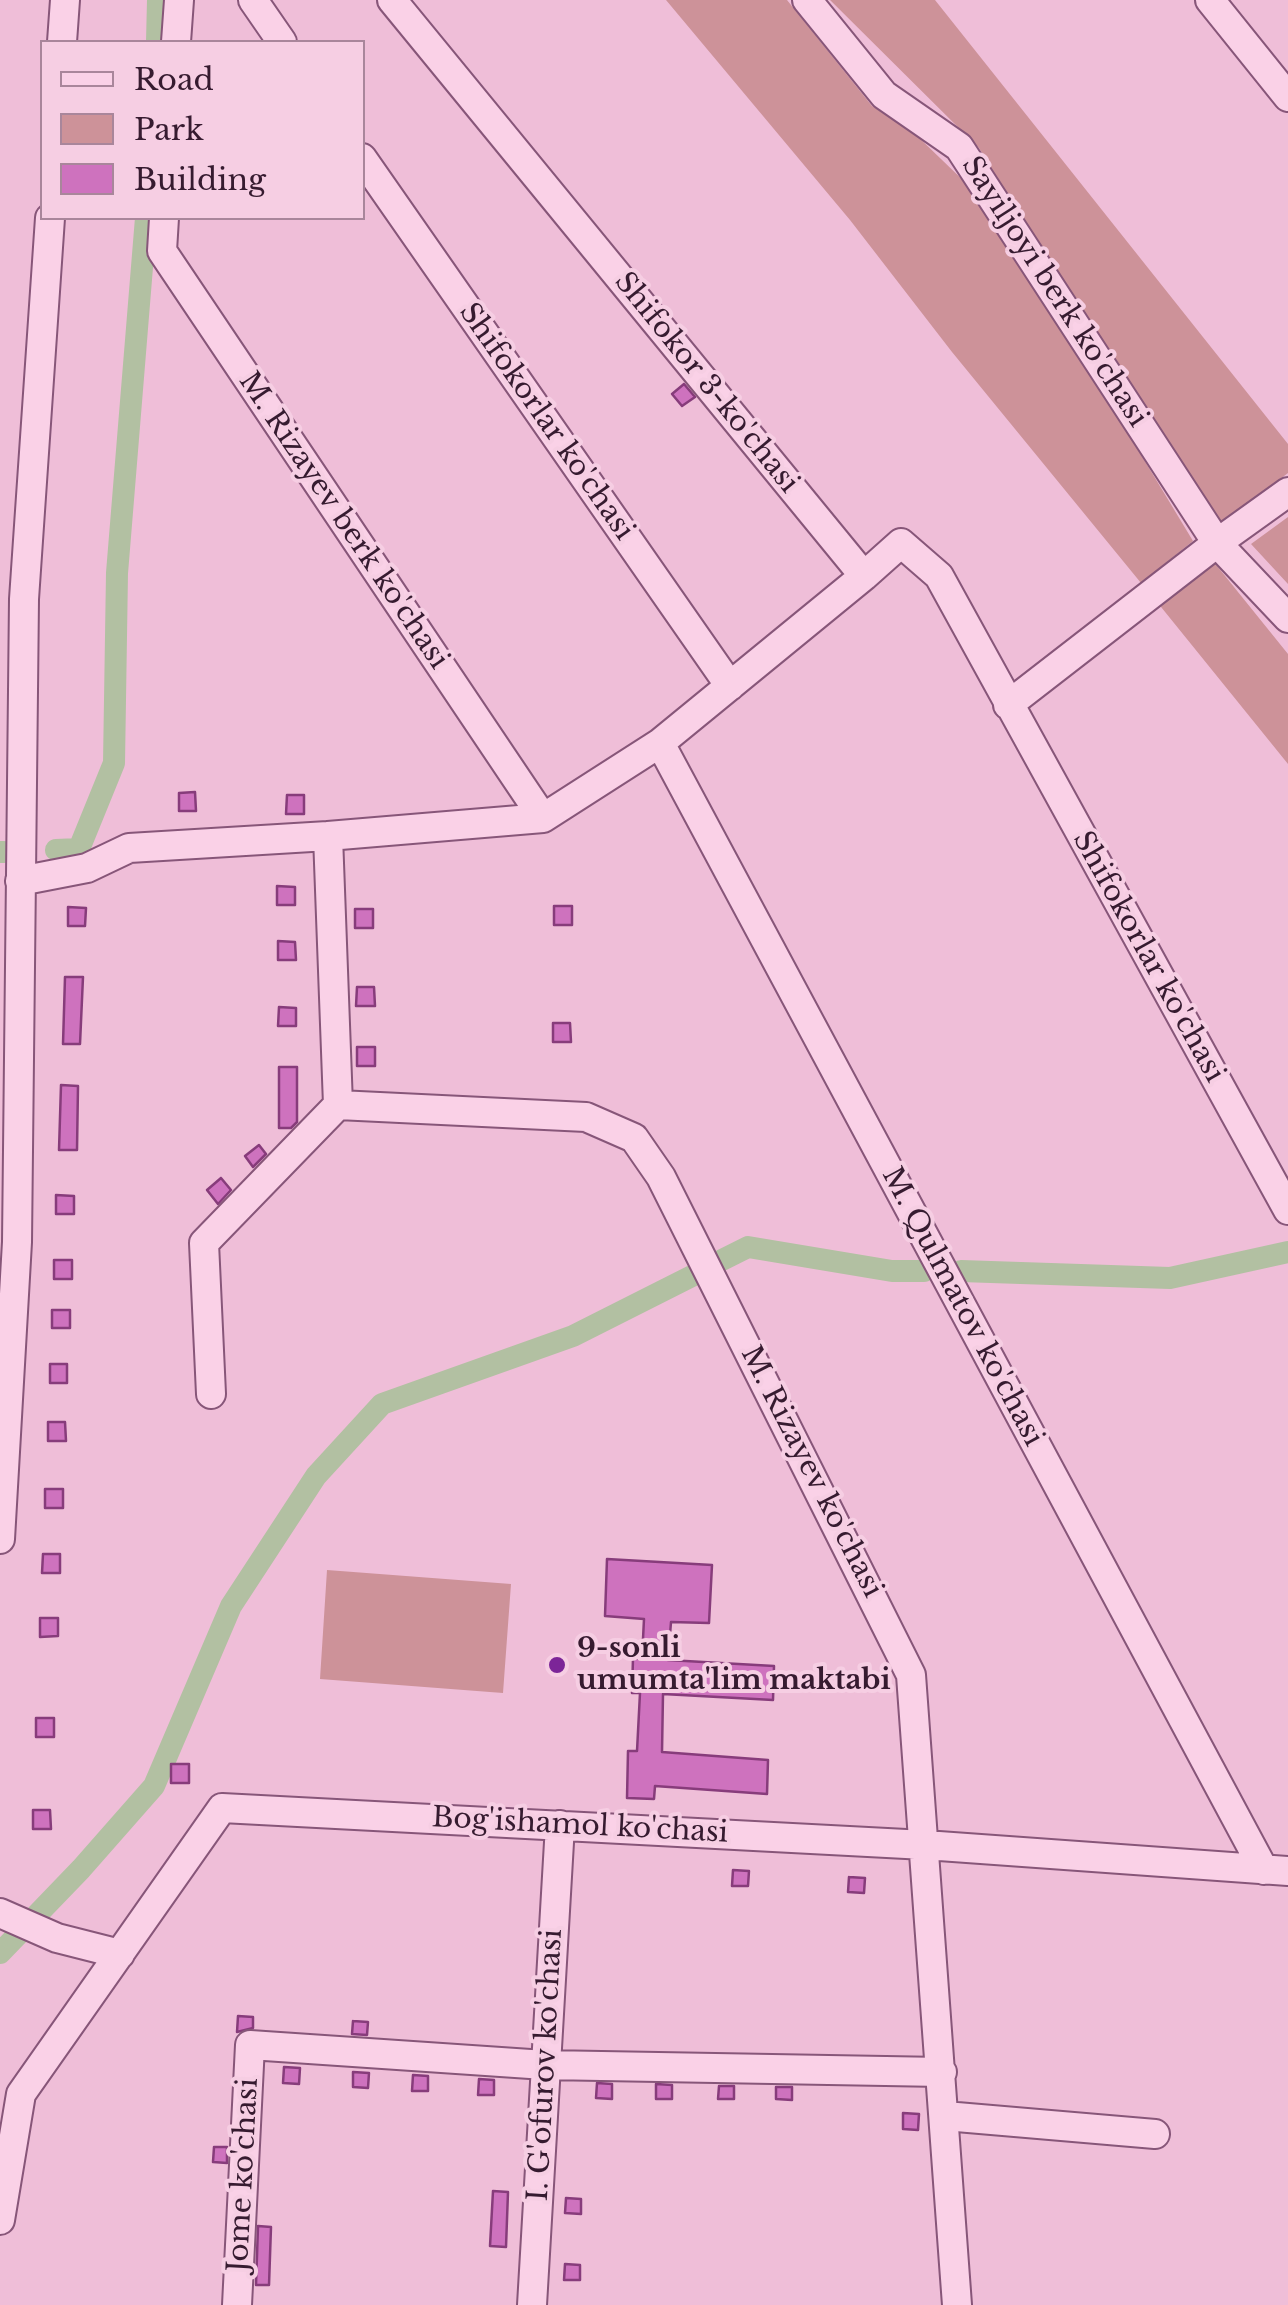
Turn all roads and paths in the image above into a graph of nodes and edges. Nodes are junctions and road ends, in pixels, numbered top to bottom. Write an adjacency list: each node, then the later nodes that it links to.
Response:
1 (65, 0): 7 (street)
2 (179, 0): 8 (street)
3 (253, 0): 9 (street)
4 (392, 0): 16 (street, Shifokor 3-ko'chasi)
5 (807, 0): 15 (street, Sayiljoyi berk ko'chasi)
6 (1210, 0): 10 (street)
7 (62, 40)
8 (176, 40)
9 (281, 40)
10 (1288, 97)
11 (365, 162): 19 (street, Shifokorlar ko'chasi)
12 (50, 220): 17 (street)
13 (164, 220): 22 (street, M. Rizayev berk ko'chasi)
14 (1288, 492): 15 (street)
15 (1217, 543): 18 (street, Sayiljoyi berk ko'chasi); 20 (street)
16 (864, 576): 19 (street); 20 (street)
17 (12, 599): 24 (street)
18 (1288, 618)
19 (730, 686): 21 (street)
20 (1008, 705): 26 (street, Shifokorlar ko'chasi)
21 (660, 743): 22 (street); 31 (street, M. Qulmatov ko'chasi)
22 (542, 818): 23 (street)
23 (328, 836): 24 (street); 25 (street)
24 (20, 881): 28 (street)
25 (338, 1105): 27 (street); 30 (street, M. Rizayev ko'chasi)
26 (1288, 1210)
27 (211, 1394)
28 (0, 1539)
29 (560, 1825): 30 (street, Bog'ishamol ko'chasi); 33 (street, Bog'ishamol ko'chasi); 34 (street, I. G'ofurov ko'chasi)
30 (925, 1846): 31 (street, Bog'ishamol ko'chasi); 35 (street, M. Rizayev ko'chasi)
31 (1276, 1871)
32 (7, 1916): 33 (street)
33 (120, 1954): 38 (street, Bog'ishamol ko'chasi)
34 (544, 2065): 35 (street); 39 (street, Jome ko'chasi); 40 (street, I. G'ofurov ko'chasi)
35 (942, 2072): 36 (street, M. Rizayev ko'chasi)
36 (945, 2116): 37 (street); 41 (street, M. Rizayev ko'chasi)
37 (1155, 2134)
38 (0, 2220)
39 (238, 2305)
40 (532, 2305)
41 (957, 2305)

